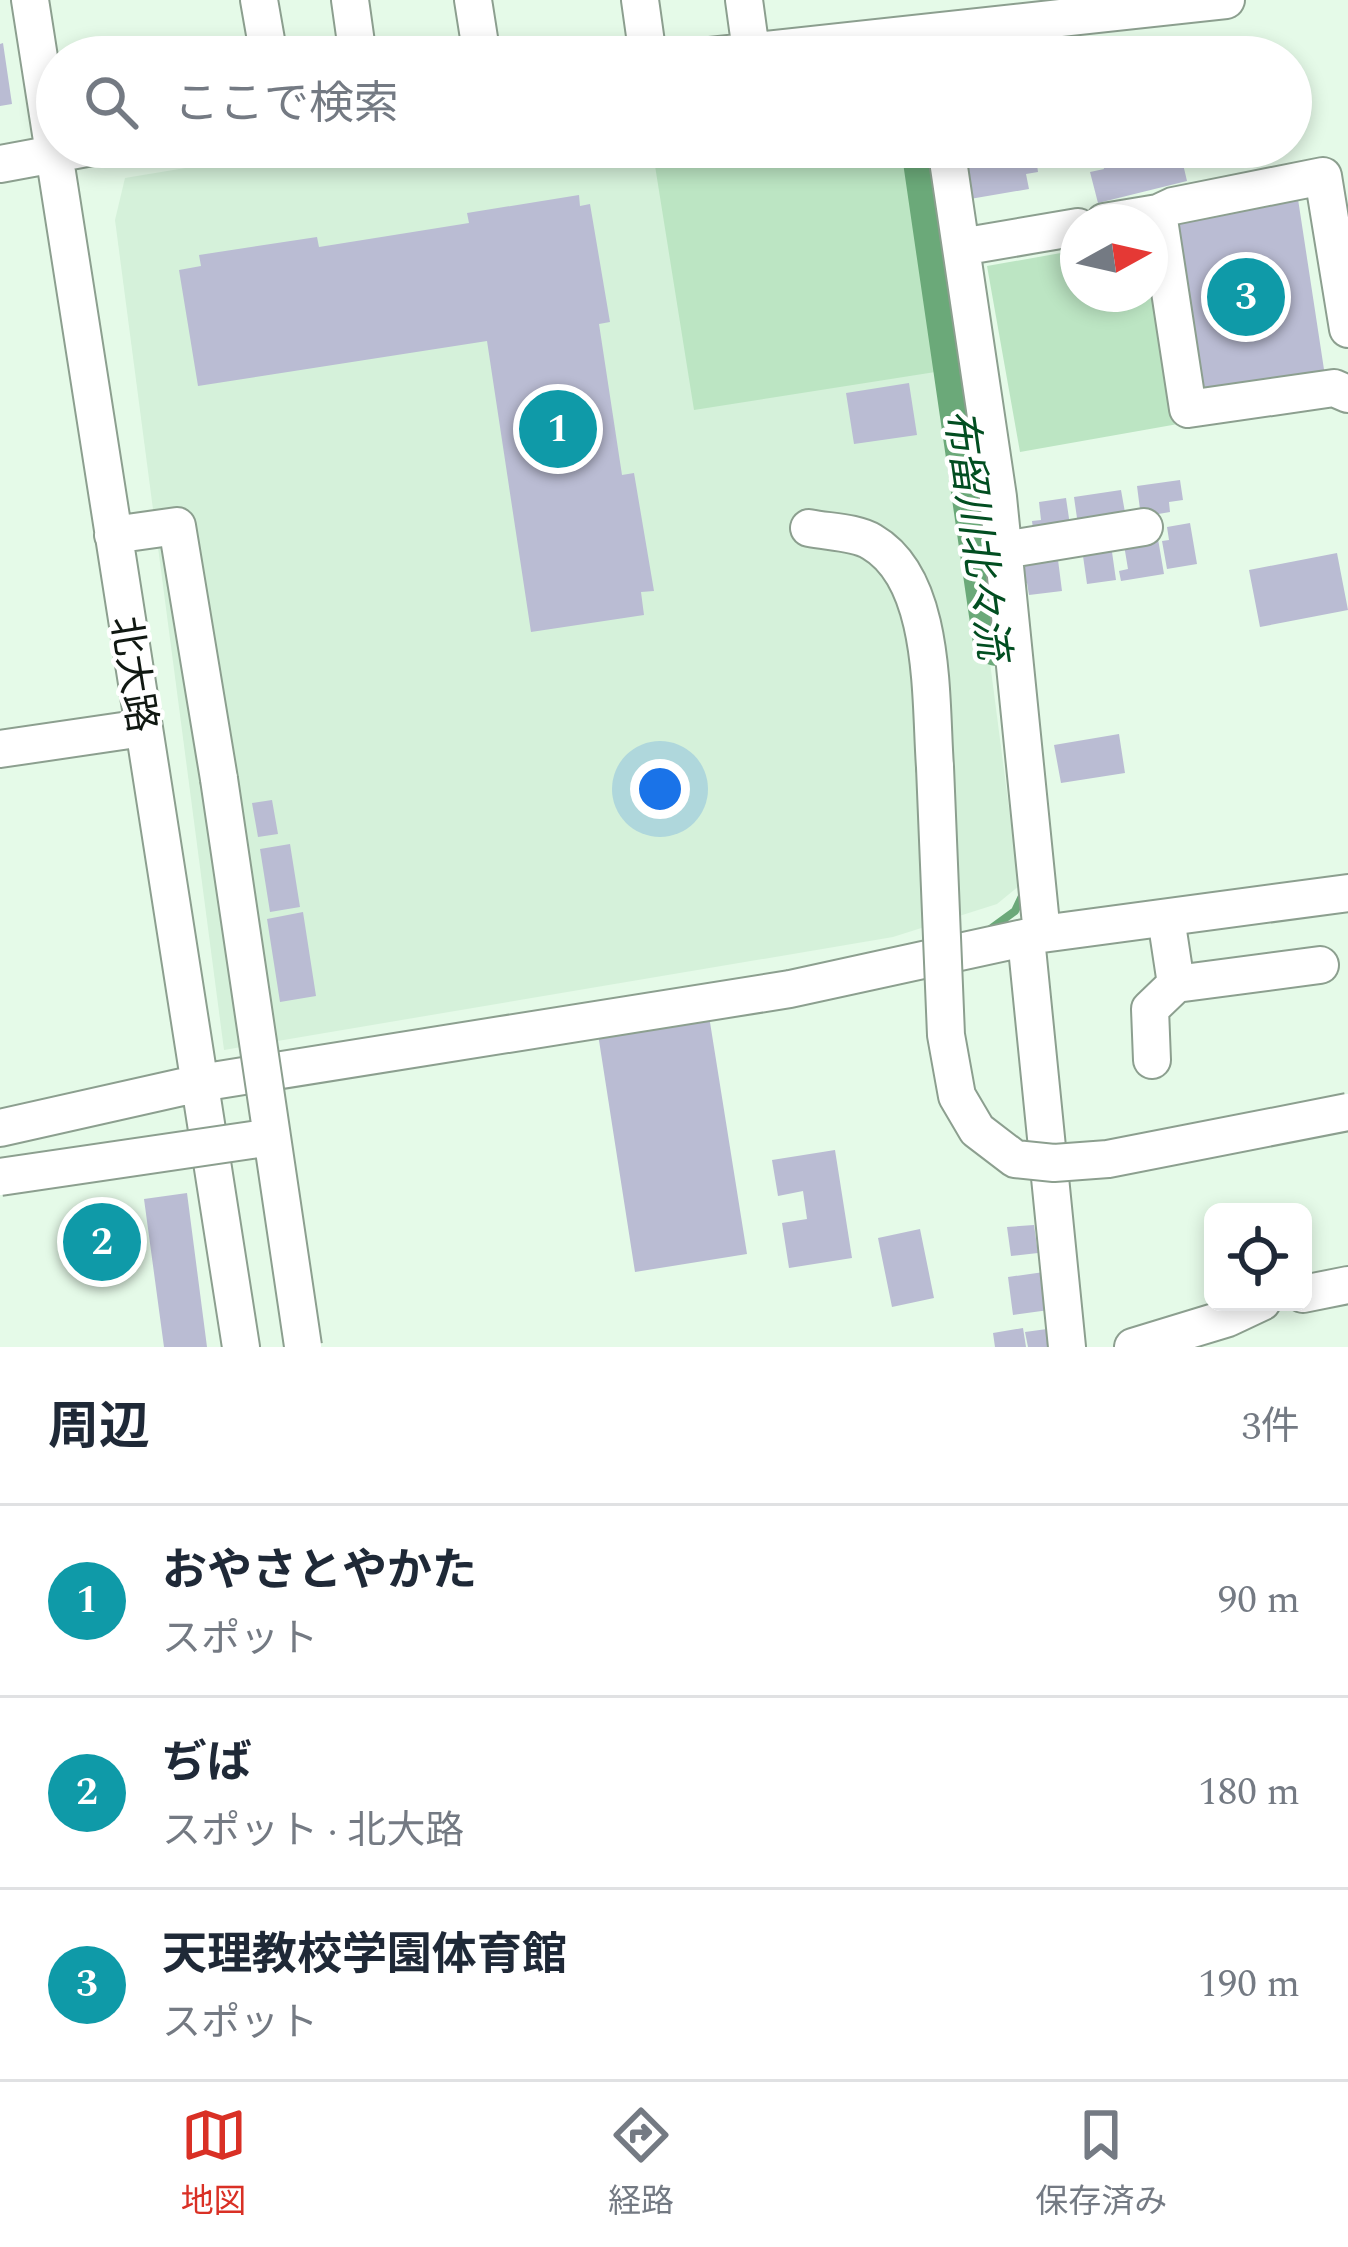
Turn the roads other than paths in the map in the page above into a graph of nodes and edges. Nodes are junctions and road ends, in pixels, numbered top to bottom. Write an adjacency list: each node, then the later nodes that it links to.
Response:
1 (30, 0): 14 (street, 北大路)
2 (260, 0): 9 (street)
3 (350, 0): 10 (street)
4 (473, 0): 11 (street)
5 (640, 0): 12 (street)
6 (744, 0): 13 (street)
7 (1226, 0): 8 (street)
8 (917, 33)
9 (265, 36)
10 (355, 36)
11 (479, 36)
12 (645, 36)
13 (749, 36)
14 (36, 42)
15 (36, 157): 16 (street)
16 (0, 164)
17 (54, 168): 27 (street, 北大路)
18 (949, 168): 21 (street)
19 (1168, 208): 23 (street)
20 (1060, 229): 21 (street)
21 (961, 247): 28 (street)
22 (1168, 278): 24 (street)
23 (1348, 329)
24 (1348, 394)
25 (1144, 527): 28 (street)
26 (808, 528): 38 (street, bridge)
27 (113, 535): 29 (street, 北大路); 40 (street, bridge)
28 (1004, 550): 33 (street)
29 (143, 728): 30 (street); 37 (street, 北大路)
30 (0, 749)
31 (1348, 893): 32 (street)
32 (1166, 918): 33 (street); 35 (street)
33 (1034, 936): 37 (street); 48 (street)
34 (1320, 965): 35 (street)
35 (1176, 984): 36 (street)
36 (1152, 1060)
37 (200, 1083): 39 (street); 47 (street, 北大路)
38 (1348, 1112)
39 (0, 1127)
40 (272, 1136): 41 (street, bridge); 46 (street, bridge)
41 (0, 1177)
42 (1348, 1285): 43 (street)
43 (1312, 1292)
44 (1249, 1311): 45 (street)
45 (1219, 1332): 49 (street)
46 (303, 1346)
47 (241, 1347)
48 (1067, 1347)
49 (1133, 1347)

